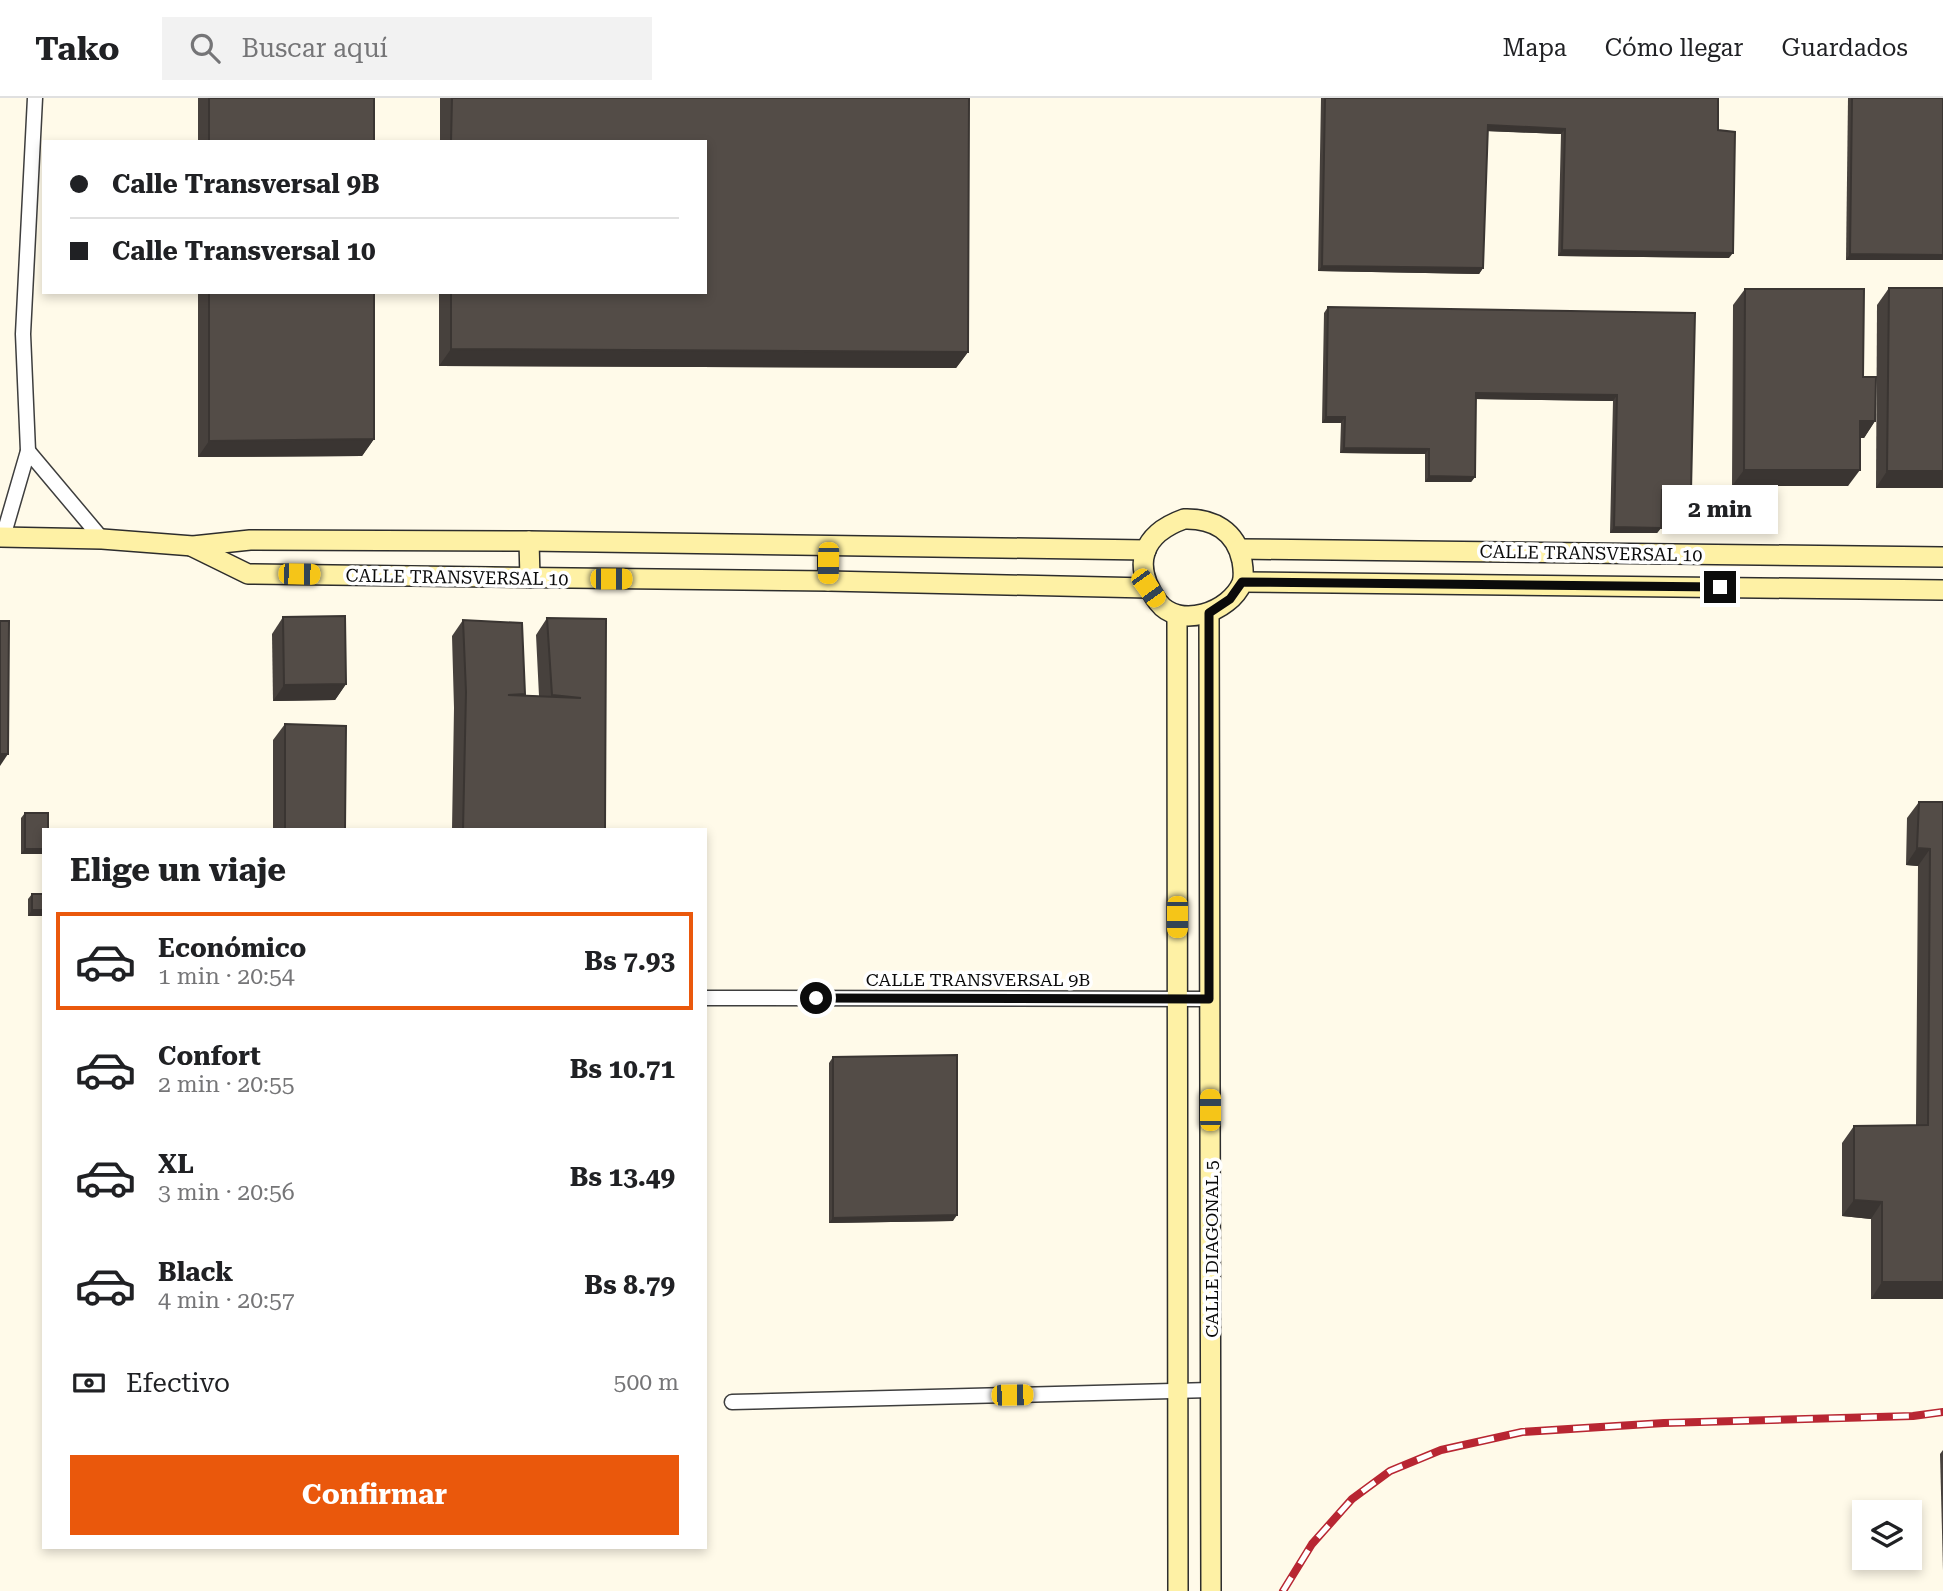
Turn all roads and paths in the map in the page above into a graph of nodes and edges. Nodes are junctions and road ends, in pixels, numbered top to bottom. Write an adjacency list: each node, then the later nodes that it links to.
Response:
1 (35, 98): 2 (street)
2 (27, 451): 3 (street); 4 (street)
3 (1, 537): 4 (main road, CALLE TRANSVERSAL 10)
4 (102, 539): 6 (main road, CALLE TRANSVERSAL 10)
5 (529, 541): 6 (main road, CALLE TRANSVERSAL 10); 7 (main road, CALLE TRANSVERSAL 10); 12 (main road)
6 (192, 546): 12 (main road, CALLE TRANSVERSAL 10)
7 (828, 546): 9 (main road, CALLE TRANSVERSAL 10); 13 (main road)
8 (1239, 549): 9 (main road); 10 (main road, CALLE TRANSVERSAL 10); 14 (main road)
9 (1146, 550): 16 (main road)
10 (1693, 554): 11 (main road, CALLE TRANSVERSAL 10); 15 (main road)
11 (1943, 557)
12 (530, 578): 13 (main road, CALLE TRANSVERSAL 10)
13 (828, 581): 16 (main road, CALLE TRANSVERSAL 10)
14 (1242, 582): 15 (main road, CALLE TRANSVERSAL 10); 18 (main road)
15 (1692, 587): 17 (main road, CALLE TRANSVERSAL 10)
16 (1148, 588): 19 (main road)
17 (1943, 590)
18 (1209, 613): 19 (main road); 22 (main road, CALLE DIAGONAL 5)
19 (1177, 615): 21 (main road, CALLE DIAGONAL 5)
20 (707, 998): 21 (street, CALLE TRANSVERSAL 9B)
21 (1177, 999): 22 (street, CALLE TRANSVERSAL 9B); 24 (main road, CALLE DIAGONAL 5)
22 (1209, 999): 23 (main road, CALLE DIAGONAL 5)
23 (1211, 1390): 24 (street); 27 (main road, CALLE DIAGONAL 5)
24 (1179, 1391): 25 (street); 26 (main road, CALLE DIAGONAL 5)
25 (733, 1402)
26 (1178, 1591)
27 (1210, 1591)

